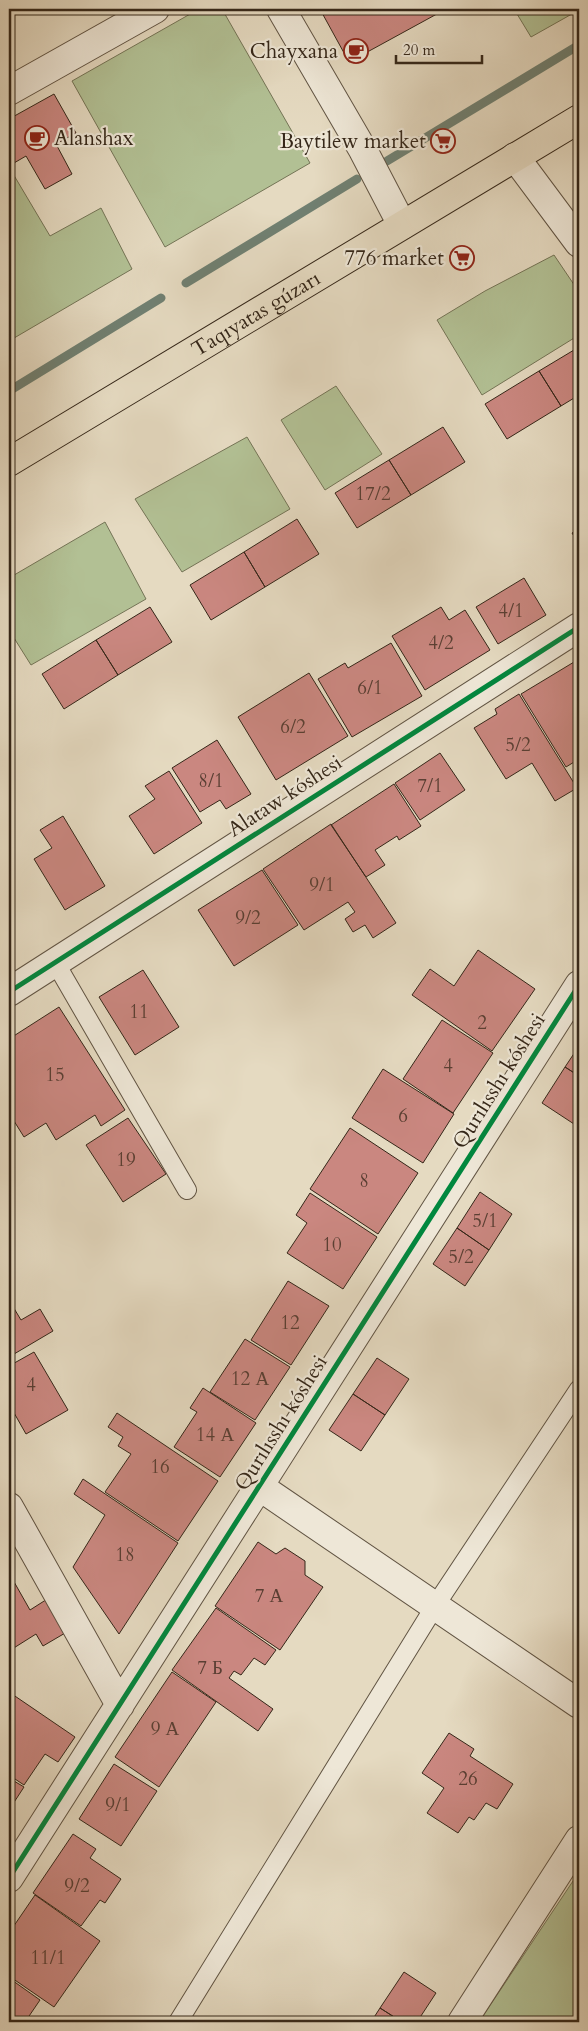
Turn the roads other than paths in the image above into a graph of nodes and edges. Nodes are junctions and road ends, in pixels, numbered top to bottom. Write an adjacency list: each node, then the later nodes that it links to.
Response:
1 (155, 9): 3 (street)
2 (281, 9): 6 (street)
3 (9, 91)
4 (579, 119): 5 (highway, Taqıyatas gúzarı)
5 (515, 157): 6 (highway, Taqıyatas gúzarı); 7 (street)
6 (402, 225): 8 (highway, Taqıyatas gúzarı)
7 (579, 243)
8 (9, 462)
9 (579, 628): 10 (street, Alataw kóshesi)
10 (55, 962): 12 (street, Alataw kóshesi); 13 (lane)
11 (579, 985): 15 (street, Qurılısshı kóshesi)
12 (9, 992)
13 (187, 1190)
14 (579, 1389): 17 (lane)
15 (260, 1487): 17 (street); 19 (street, Qurılısshı kóshesi)
16 (9, 1507): 19 (street)
17 (435, 1606): 18 (street); 22 (lane)
18 (579, 1704)
19 (120, 1705): 21 (street, Qurılısshı kóshesi)
20 (579, 1840): 23 (street)
21 (9, 1878)
22 (178, 2022)
23 (462, 2022)

